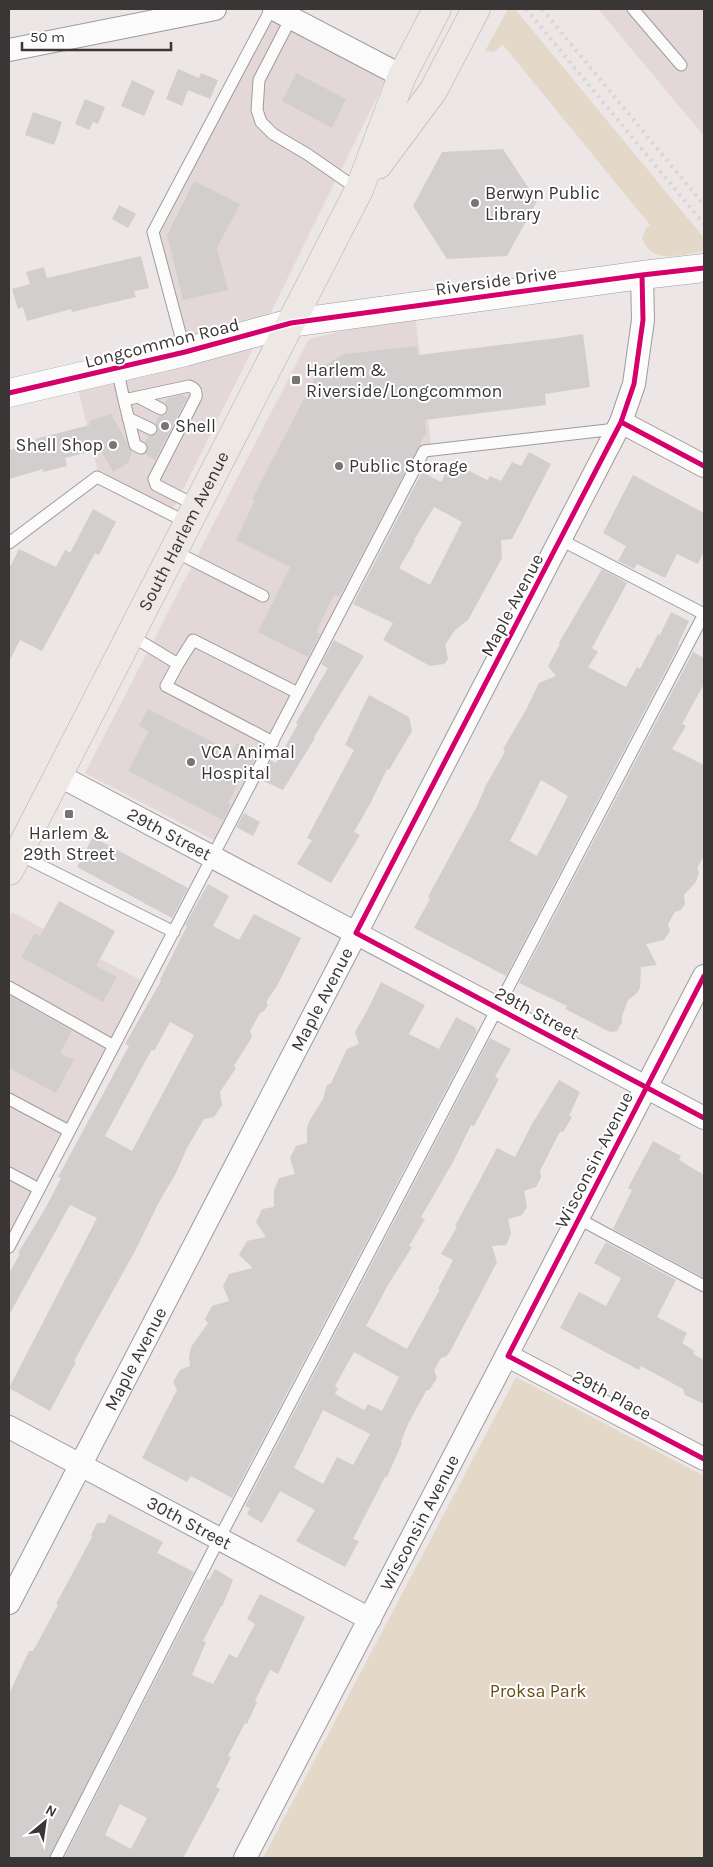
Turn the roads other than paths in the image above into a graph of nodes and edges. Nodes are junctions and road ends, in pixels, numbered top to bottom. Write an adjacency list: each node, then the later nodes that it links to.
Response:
1 (215, 9): 6 (street)
2 (437, 9): 8 (main road, South Harlem Avenue)
3 (476, 9): 9 (main road, South Harlem Avenue)
4 (633, 9): 7 (lane)
5 (279, 12): 8 (street); 9 (lane); 13 (lane)
6 (9, 50)
7 (681, 65)
8 (402, 76): 9 (main road, South Harlem Avenue)
9 (359, 190): 12 (main road, South Harlem Avenue)
10 (704, 268): 11 (street, Riverside Drive)
11 (642, 275): 12 (street, Riverside Drive); 20 (street, Maple Avenue)
12 (291, 323): 13 (street, Longcommon Road); 24 (main road, South Harlem Avenue)
13 (185, 352): 14 (street, Longcommon Road)
14 (117, 368): 15 (street, Longcommon Road); 17 (lane)
15 (9, 393)
16 (138, 397): 17 (lane); 18 (lane); 24 (lane)
17 (124, 400): 19 (lane)
18 (161, 409)
19 (128, 418): 21 (lane); 22 (lane)
20 (618, 426): 23 (street); 25 (street, Maple Avenue); 32 (lane)
21 (151, 429)
22 (141, 448)
23 (704, 466)
24 (192, 515): 26 (lane); 27 (main road, South Harlem Avenue)
25 (561, 540): 29 (lane); 38 (street, Maple Avenue)
26 (9, 543)
27 (174, 551): 28 (lane); 30 (main road, South Harlem Avenue)
28 (263, 596)
29 (704, 614): 41 (lane)
30 (130, 635): 31 (lane); 34 (main road, South Harlem Avenue)
31 (178, 664): 32 (lane); 33 (lane)
32 (298, 693): 33 (lane)
33 (273, 742): 35 (lane)
34 (58, 775): 35 (street, 29th Street); 36 (main road, South Harlem Avenue)
35 (213, 857): 37 (lane); 38 (street, 29th Street)
36 (13, 862): 37 (lane)
37 (174, 932): 42 (lane)
38 (356, 933): 41 (street, 29th Street); 55 (street, Maple Avenue)
39 (704, 976): 43 (street, Wisconsin Avenue)
40 (9, 987): 42 (lane)
41 (499, 1008): 43 (street, 29th Street); 56 (lane)
42 (114, 1046): 46 (lane)
43 (647, 1087): 45 (street, 29th Street); 49 (street, Wisconsin Avenue)
44 (9, 1098): 46 (lane)
45 (704, 1118)
46 (69, 1131): 48 (lane)
47 (9, 1173): 48 (lane)
48 (39, 1189): 50 (lane)
49 (579, 1219): 51 (lane); 52 (street, Wisconsin Avenue)
50 (9, 1246)
51 (704, 1286)
52 (508, 1356): 54 (street, 29th Place); 58 (street, Wisconsin Avenue)
53 (9, 1427): 55 (street, 30th Street)
54 (704, 1459)
55 (80, 1465): 56 (street, 30th Street); 57 (street, Maple Avenue)
56 (219, 1539): 58 (street, 30th Street); 59 (lane)
57 (9, 1603)
58 (370, 1619): 60 (street, Wisconsin Avenue)
59 (56, 1858)
60 (245, 1858)

